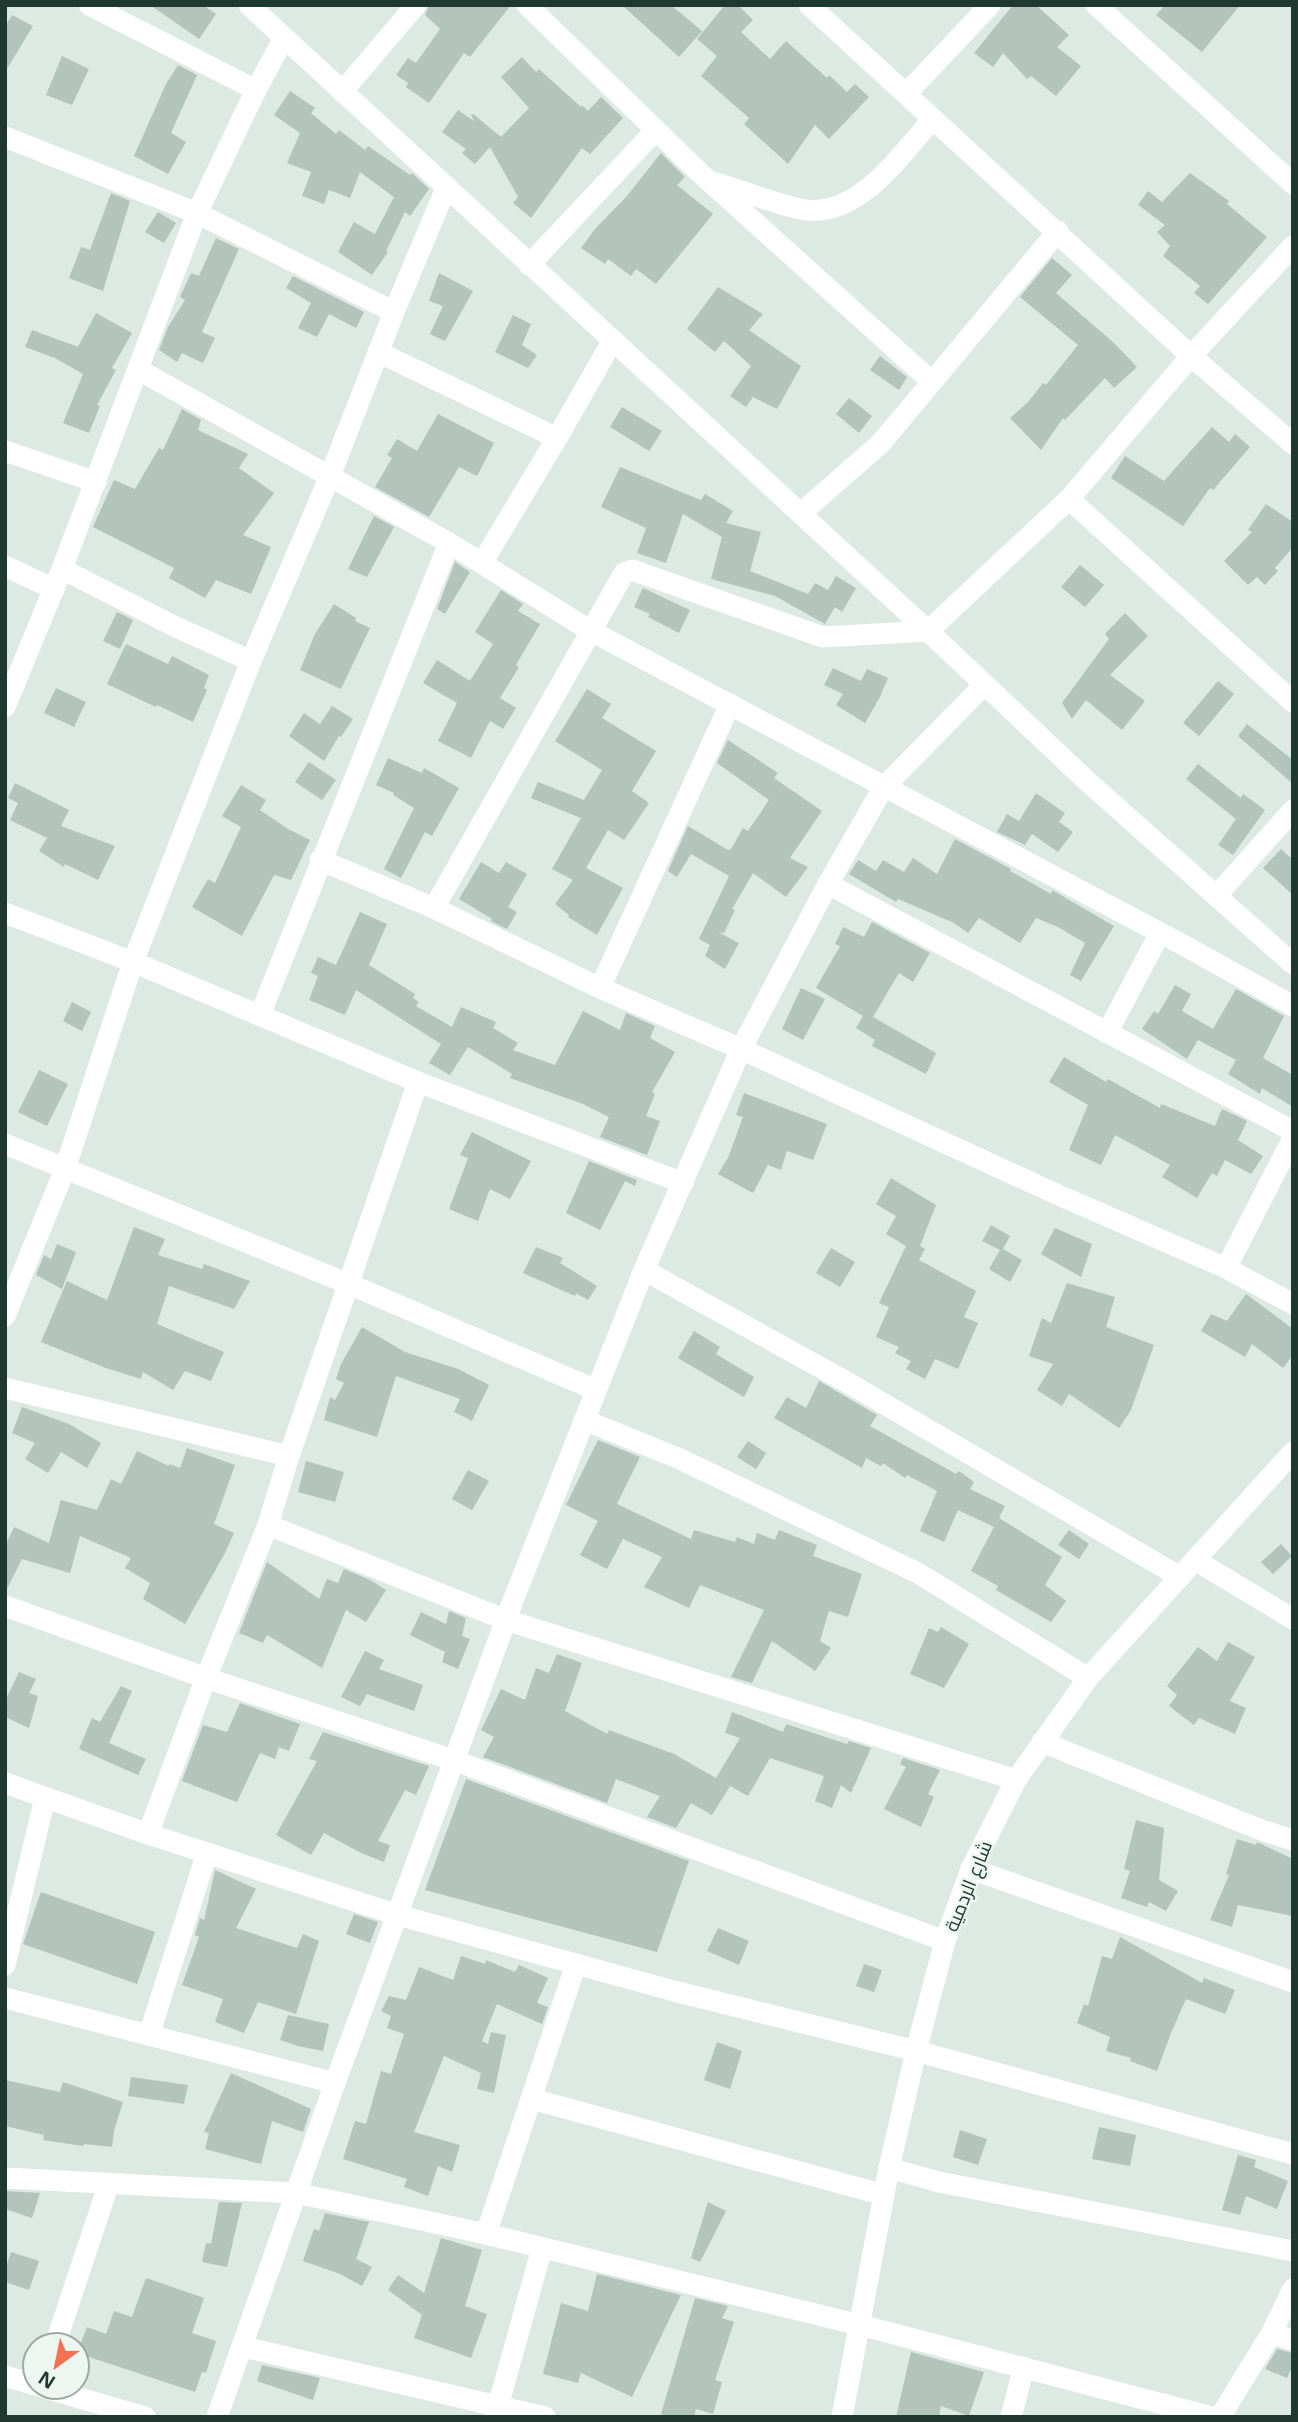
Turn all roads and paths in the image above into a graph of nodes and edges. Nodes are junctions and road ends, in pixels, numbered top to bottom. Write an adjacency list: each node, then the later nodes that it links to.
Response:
1 (89, 5): 9 (street)
2 (249, 5): 8 (street)
3 (416, 5): 10 (street)
4 (527, 5): 13 (street)
5 (809, 5): 11 (street)
6 (990, 5): 11 (street)
7 (1110, 9): 16 (street)
8 (284, 38): 9 (street); 10 (street)
9 (256, 90): 18 (street)
10 (342, 92): 17 (street)
11 (906, 94): 12 (street)
12 (933, 119): 15 (street); 19 (street)
13 (656, 130): 15 (street); 21 (street)
14 (5, 137): 18 (street)
15 (709, 181): 27 (street)
16 (1293, 184)
17 (446, 188): 21 (street); 22 (street)
18 (197, 213): 22 (street); 26 (street)
19 (1058, 232): 25 (street); 27 (street)
20 (1293, 246): 25 (street)
21 (529, 265): 23 (street)
22 (394, 312): 24 (street)
23 (613, 340): 28 (street); 34 (street)
24 (378, 352): 28 (street); 31 (street)
25 (1191, 356): 29 (street); 33 (street)
26 (139, 370): 31 (street); 32 (street)
27 (932, 382): 34 (street)
28 (557, 438): 36 (street)
29 (1293, 444)
30 (5, 451): 32 (street)
31 (330, 476): 35 (street); 42 (street)
32 (96, 482): 38 (street)
33 (1069, 499): 41 (street); 44 (street)
34 (801, 513): 41 (street)
35 (449, 543): 36 (street); 49 (street)
36 (482, 562): 40 (street)
37 (5, 566): 39 (street)
38 (62, 569): 39 (street); 42 (street)
39 (54, 589): 46 (street)
40 (591, 631): 41 (street); 45 (street); 52 (street)
41 (928, 631): 43 (street)
42 (251, 661): 55 (street)
43 (984, 685): 47 (street); 51 (street)
44 (1293, 702)
45 (730, 704): 47 (street); 57 (street)
46 (5, 707)
47 (883, 788): 50 (street); 54 (street)
48 (1293, 810): 51 (street)
49 (320, 860): 52 (street); 59 (street)
50 (828, 884): 60 (street); 61 (street)
51 (1216, 896): 56 (street)
52 (434, 908): 57 (street)
53 (5, 913): 55 (street)
54 (1160, 933): 58 (street); 60 (street)
55 (133, 962): 59 (street); 66 (street)
56 (1293, 964)
57 (600, 988): 61 (street)
58 (1293, 1006)
59 (260, 1014): 62 (street)
60 (1107, 1032): 63 (street)
61 (741, 1049): 67 (street); 68 (street)
62 (418, 1082): 67 (street); 70 (street)
63 (1293, 1131)
64 (1293, 1138): 68 (street)
65 (5, 1144): 66 (street)
66 (65, 1169): 70 (street); 72 (street)
67 (683, 1183): 69 (street)
68 (1226, 1268): 71 (street)
69 (644, 1270): 74 (street); 80 (street)
70 (349, 1284): 74 (street); 77 (street)
71 (1293, 1304)
72 (5, 1316)
73 (5, 1388): 77 (street)
74 (596, 1390): 75 (street)
75 (584, 1420): 83 (street); 85 (street)
76 (1292, 1454): 79 (street, شارع الردمية)
77 (289, 1456): 78 (street)
78 (268, 1525): 83 (street); 84 (street)
79 (1195, 1560): 80 (street, شارع الردمية); 82 (street)
80 (1180, 1577): 85 (street, شارع الردمية)
81 (5, 1606): 84 (street)
82 (1293, 1619)
83 (506, 1620): 87 (street); 88 (street)
84 (206, 1678): 87 (street); 91 (street)
85 (1088, 1678): 86 (street, شارع الردمية)
86 (1042, 1742): 88 (street, شارع الردمية); 92 (street)
87 (453, 1760): 95 (street); 96 (street)
88 (1016, 1780): 94 (street, شارع الردمية)
89 (5, 1783): 90 (street)
90 (45, 1797): 91 (street); 98 (street)
91 (148, 1834): 93 (street)
92 (1293, 1840)
93 (207, 1853): 95 (street); 101 (street)
94 (971, 1869): 96 (street, شارع الردمية); 99 (street)
95 (398, 1915): 97 (street); 103 (street)
96 (945, 1941): 102 (street, شارع الردمية)
97 (576, 1964): 102 (street); 104 (street)
98 (5, 1965)
99 (1293, 1982)
100 (5, 1998): 101 (street)
101 (149, 2035): 103 (street)
102 (916, 2051): 105 (street); 106 (street, شارع الردمية)
103 (335, 2082): 109 (street)
104 (531, 2099): 110 (street); 111 (street)
105 (1293, 2154)
106 (890, 2168): 110 (street, شارع الردمية); 113 (street)
107 (5, 2178): 108 (street)
108 (109, 2183): 109 (street); 116 (street)
109 (296, 2193): 111 (street); 119 (street)
110 (884, 2195): 115 (street, شارع الردمية)
111 (486, 2234): 112 (street)
112 (541, 2248): 115 (street); 122 (street)
113 (1293, 2251)
114 (1293, 2289): 117 (street)
115 (860, 2325): 120 (street); 126 (street, شارع الردمية)
116 (60, 2331)
117 (1271, 2334): 118 (street); 129 (street)
118 (1293, 2340)
119 (243, 2347): 122 (street); 124 (street)
120 (1024, 2367): 127 (street); 128 (street)
121 (90, 2401): 123 (street)
122 (497, 2411): 125 (street)
123 (145, 2417)
124 (217, 2417)
125 (545, 2417)
126 (842, 2417)
127 (1011, 2417)
128 (1212, 2417)
129 (1220, 2417)

